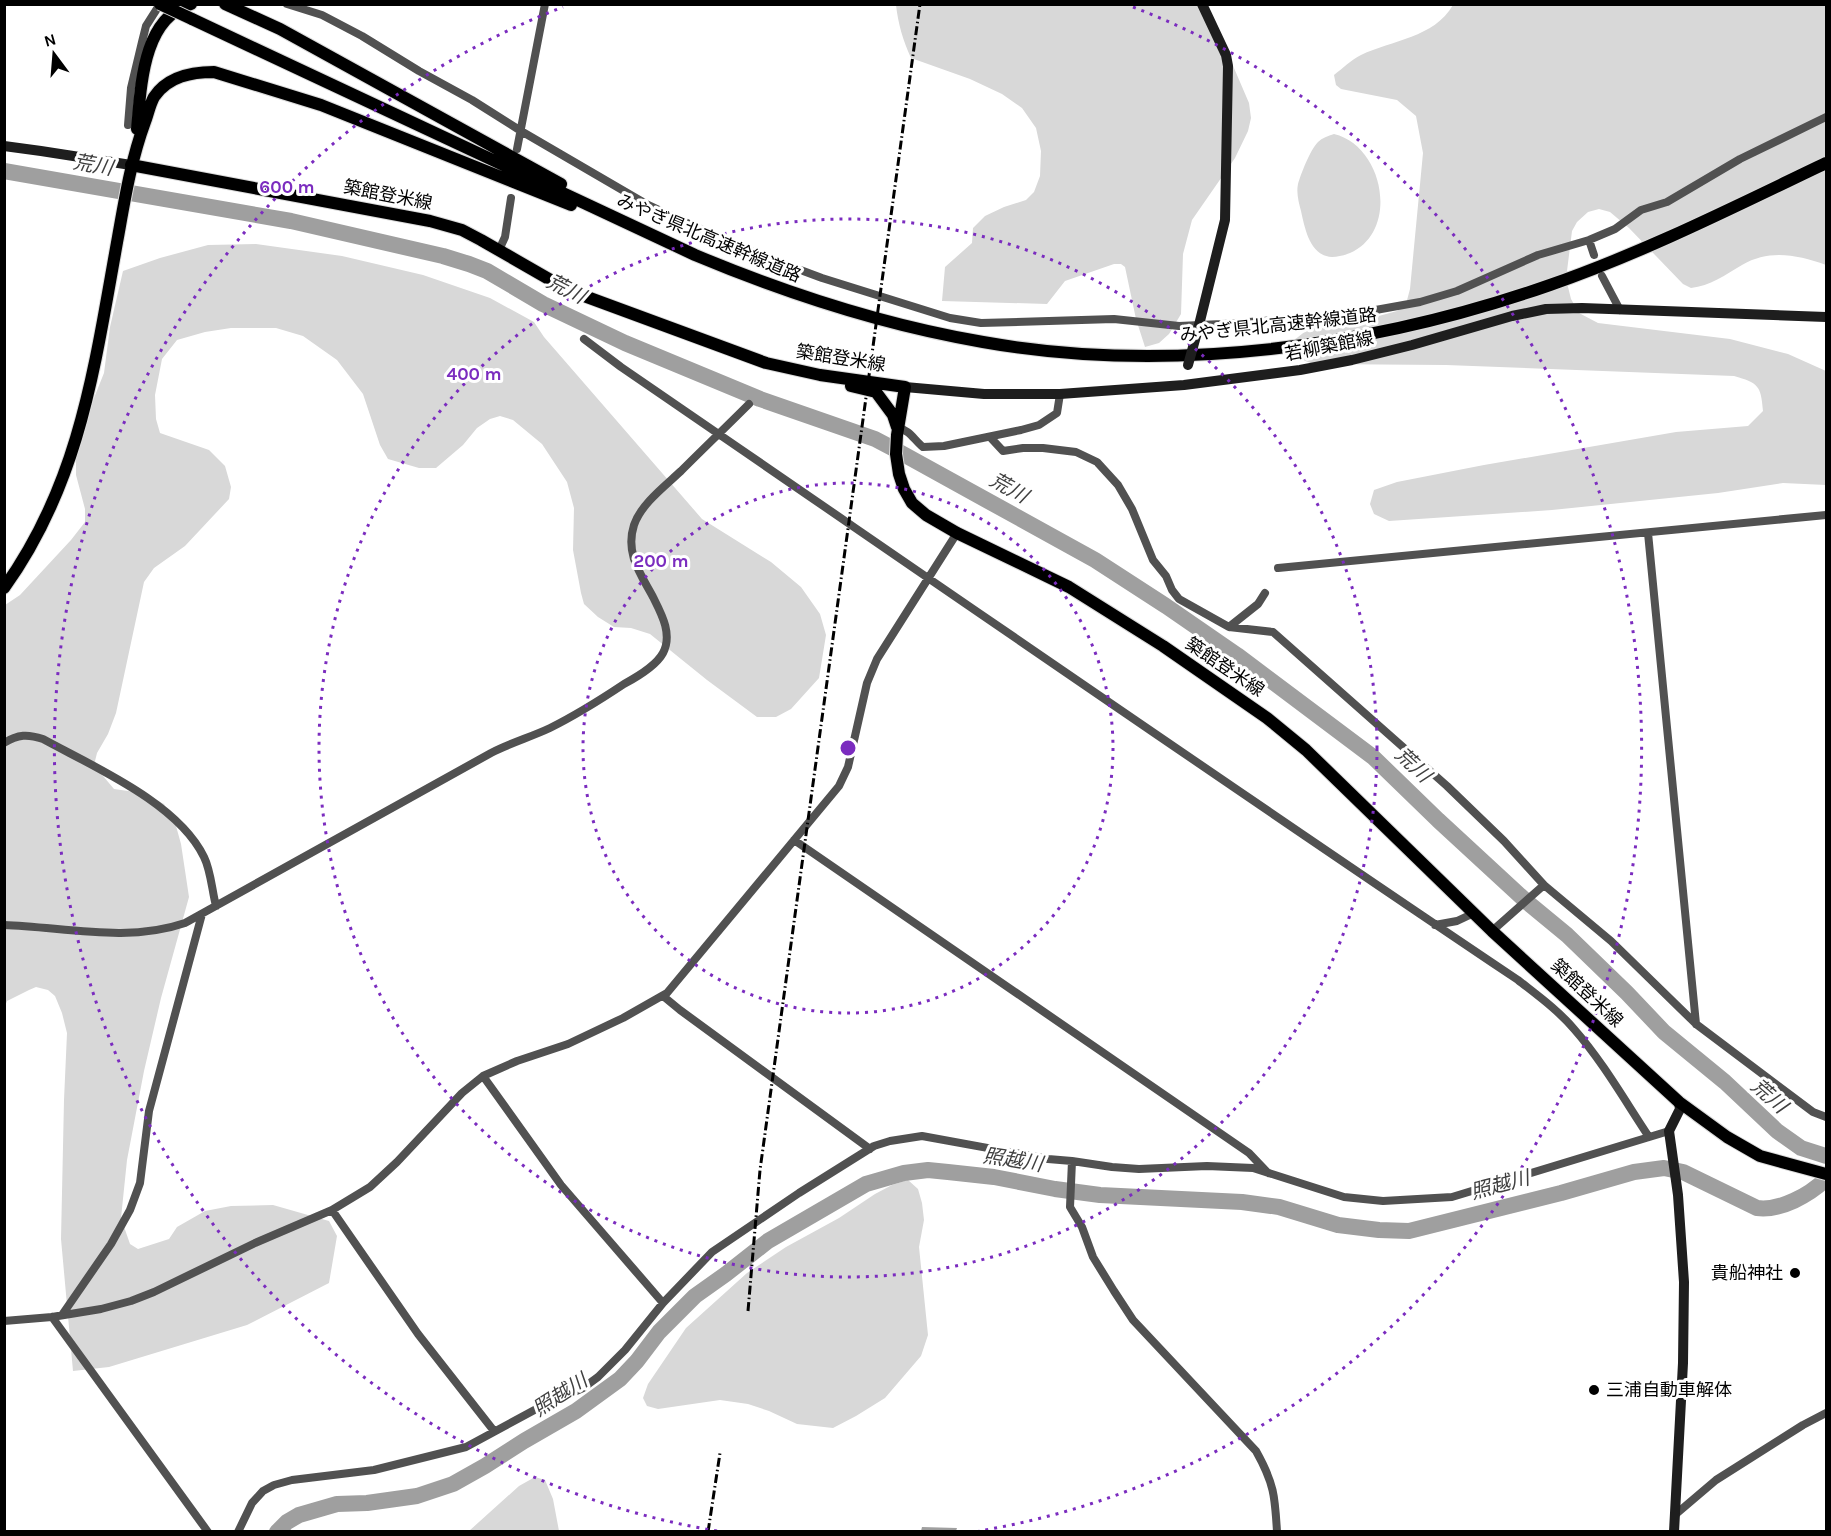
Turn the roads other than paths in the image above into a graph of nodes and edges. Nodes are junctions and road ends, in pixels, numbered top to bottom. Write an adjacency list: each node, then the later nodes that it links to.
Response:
1 (160, 4): 8 (street); 18 (main road, みやぎ県北高速幹線道路, bridge)
2 (191, 4): 11 (main road)
3 (225, 4): 18 (main road)
4 (287, 4): 9 (street)
5 (545, 4): 9 (street)
6 (1202, 4): 23 (main road)
7 (1827, 117): 16 (street)
8 (128, 125)
9 (521, 131): 12 (street); 23 (street)
10 (4, 146): 14 (main road)
11 (135, 148): 14 (main road); 18 (main road)
12 (517, 149)
13 (1827, 163): 18 (main road, みやぎ県北高速幹線道路)
14 (130, 171): 17 (main road, 築館登米線); 38 (main road)
15 (511, 198): 17 (street)
16 (1589, 240): 19 (street); 23 (street)
17 (499, 250): 25 (main road, 築館登米線)
18 (695, 255)
19 (1594, 255)
20 (1602, 276): 21 (street)
21 (1620, 309): 22 (main road, 若柳築館線); 26 (main road, 若柳築館線)
22 (1827, 317)
23 (1198, 327): 26 (main road, bridge)
24 (584, 339): 31 (street)
25 (820, 375): 27 (main road, 築館登米線); 30 (main road)
26 (1184, 385): 28 (main road, 若柳築館線)
27 (905, 387): 28 (main road, 若柳築館線); 30 (main road, 築館登米線)
28 (1060, 394): 32 (street)
29 (749, 404): 31 (street)
30 (897, 431): 32 (street); 35 (main road, 築館登米線)
31 (719, 434): 37 (street); 44 (street)
32 (990, 437): 40 (street)
33 (1827, 515): 34 (street)
34 (1648, 533): 36 (street); 51 (street)
35 (957, 534): 37 (street); 45 (main road, 築館登米線)
36 (1278, 568)
37 (929, 577): 42 (street); 48 (street)
38 (4, 588)
39 (1265, 593): 40 (street)
40 (1229, 627): 43 (street)
41 (4, 743): 44 (street)
42 (794, 840): 50 (street); 60 (street)
43 (1541, 887): 49 (street); 51 (street)
44 (216, 906): 46 (street)
45 (1474, 913): 48 (street); 49 (main road, 築館登米線)
46 (202, 914): 47 (street); 63 (street)
47 (4, 925)
48 (1436, 925): 56 (street)
49 (1492, 931): 53 (main road, 築館登米線)
50 (663, 996): 52 (street); 57 (street)
51 (1696, 1024): 54 (street)
52 (483, 1076): 61 (street); 62 (street)
53 (1679, 1102): 55 (main road); 59 (main road, 築館登米線)
54 (1827, 1117)
55 (1670, 1134): 56 (street); 68 (main road)
56 (1649, 1137): 60 (street)
57 (870, 1149): 58 (street); 62 (street)
58 (1072, 1161): 60 (street); 71 (street)
59 (1823, 1173)
60 (1269, 1174)
61 (332, 1210): 63 (street); 67 (street)
62 (663, 1303): 67 (street)
63 (62, 1315): 64 (street)
64 (52, 1317): 65 (street); 69 (street)
65 (4, 1321)
66 (1827, 1413): 68 (street)
67 (494, 1431): 70 (street)
68 (1676, 1514): 72 (main road)
69 (208, 1532)
70 (238, 1532)
71 (1277, 1532)
72 (1674, 1532)

